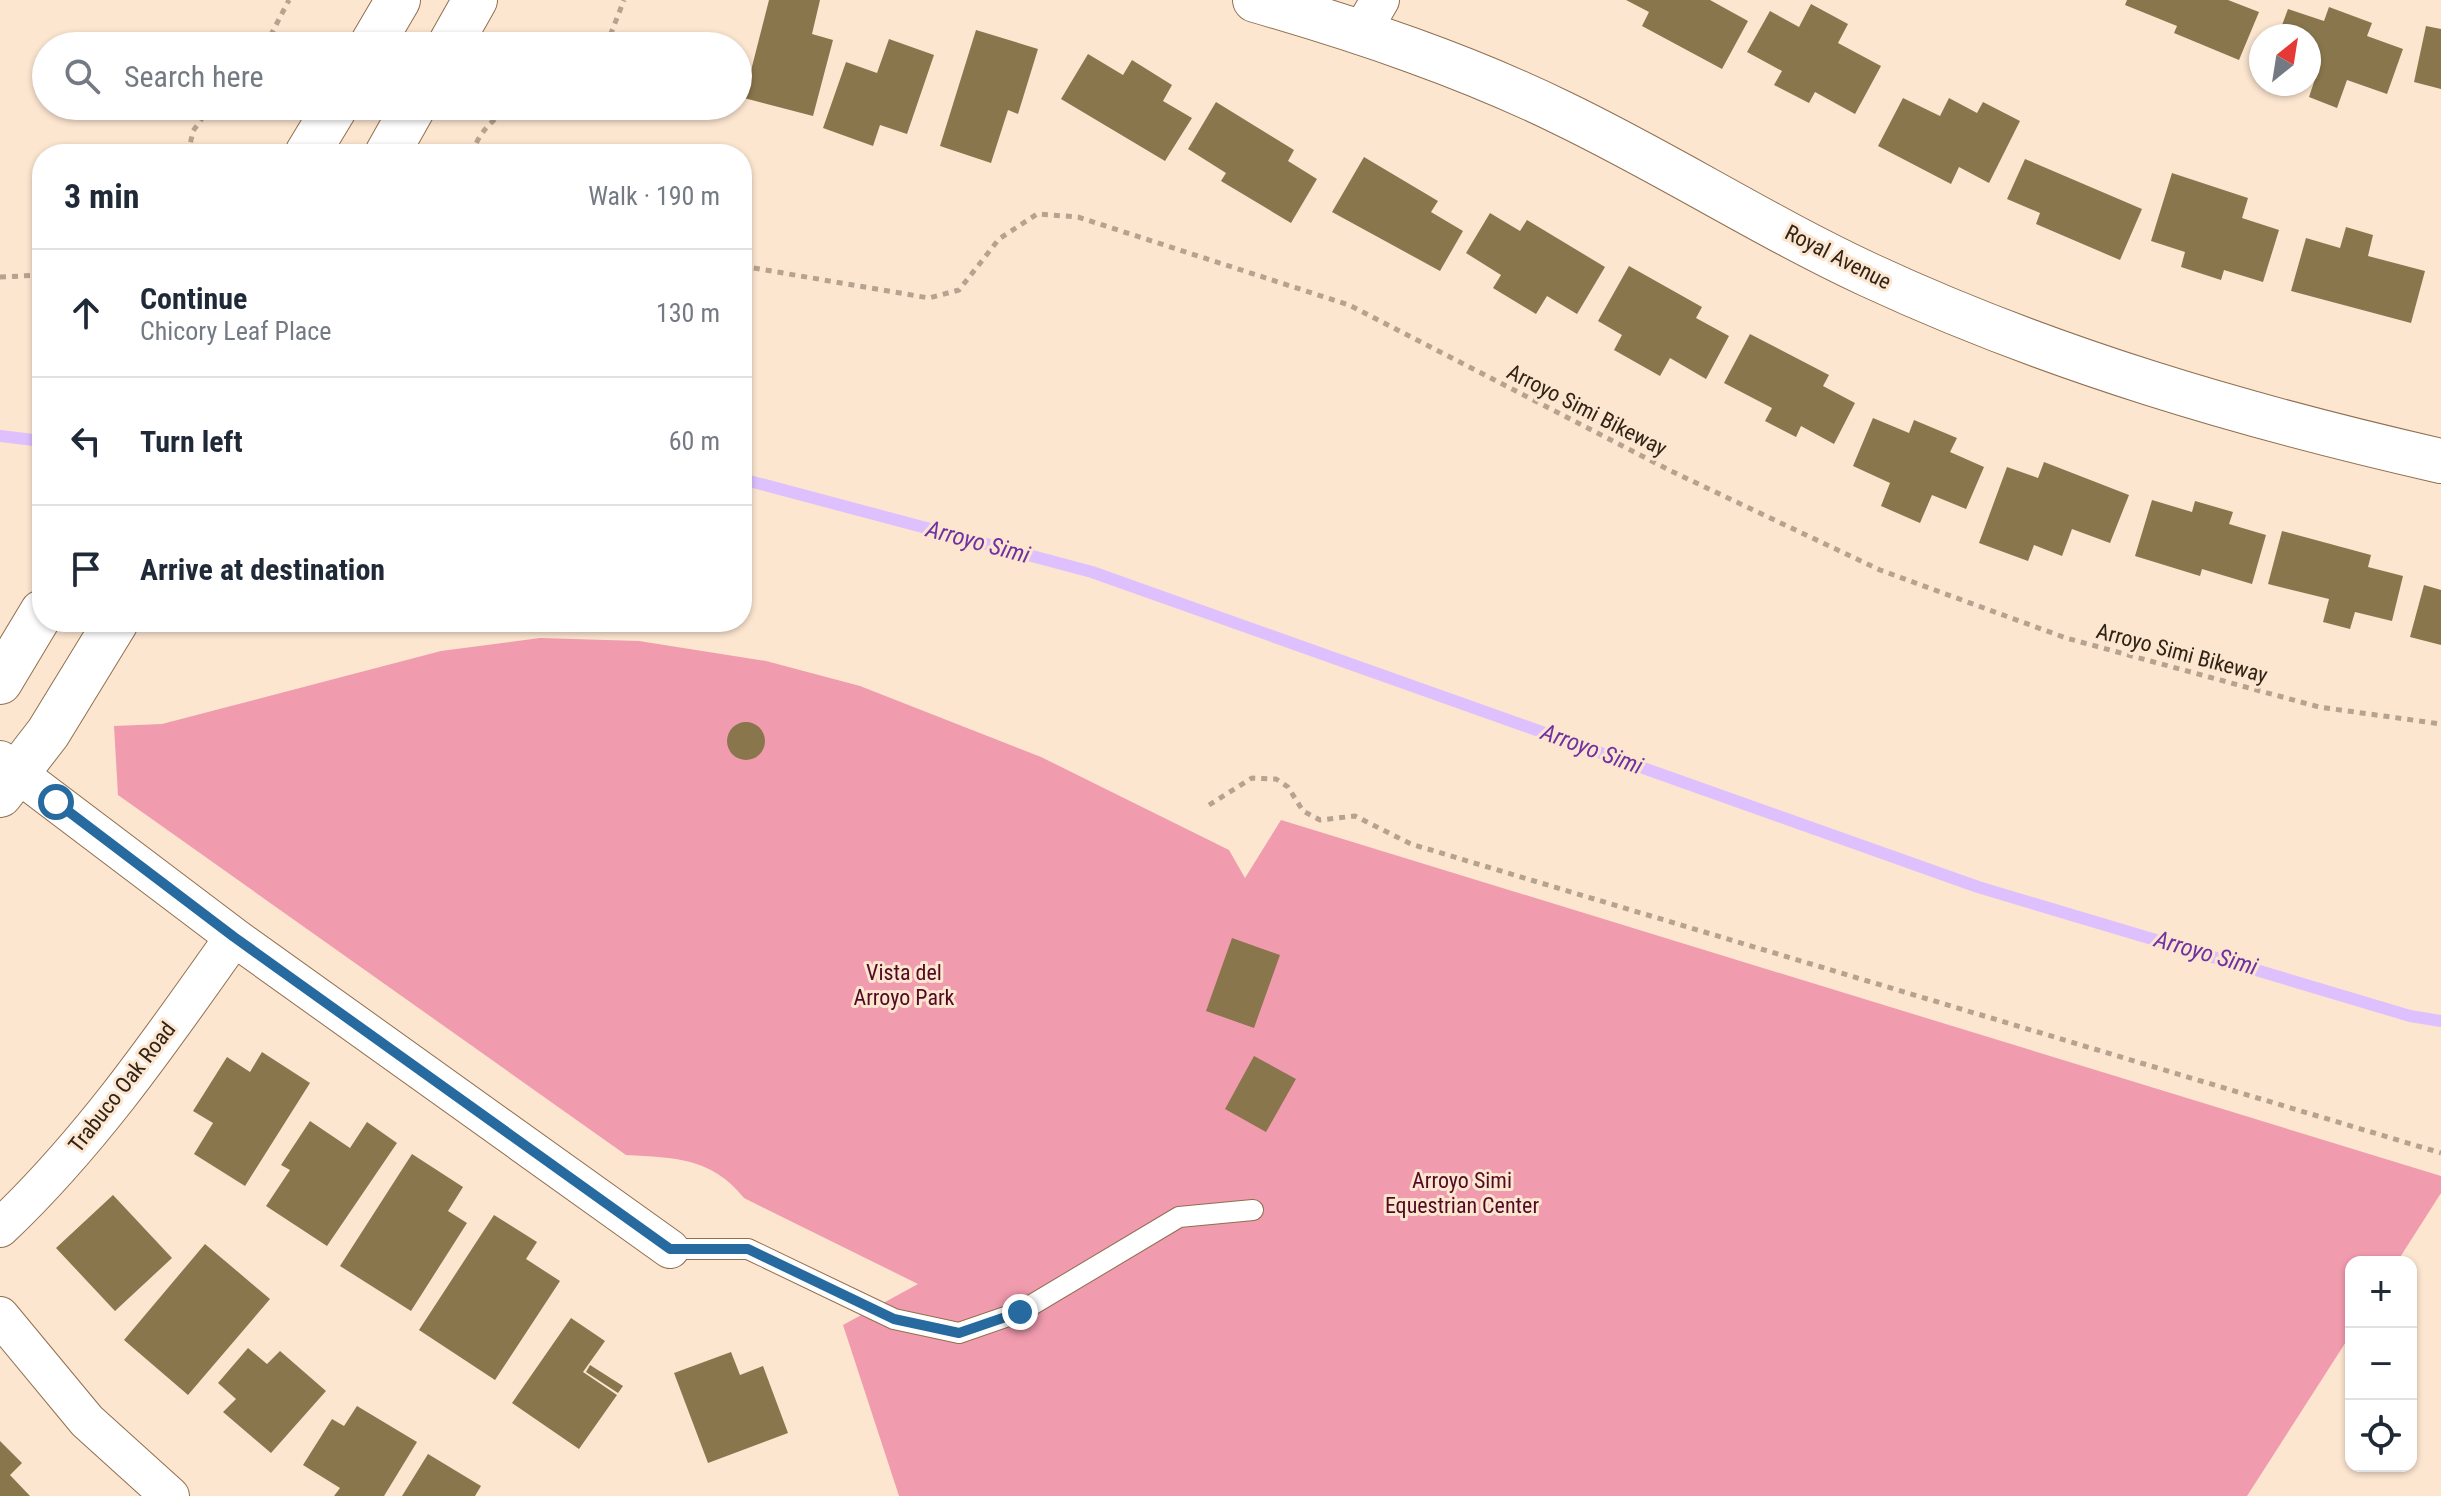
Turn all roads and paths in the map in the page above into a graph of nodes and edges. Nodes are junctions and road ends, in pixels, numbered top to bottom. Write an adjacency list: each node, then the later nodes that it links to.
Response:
1 (289, 0): 7 (path)
2 (398, 0): 8 (main road)
3 (475, 0): 9 (main road)
4 (624, 0): 10 (path)
5 (1255, 0): 6 (main road, Royal Avenue)
6 (1371, 16): 22 (main road, Royal Avenue)
7 (272, 32)
8 (379, 32)
9 (457, 32)
10 (611, 32)
11 (201, 120): 15 (path)
12 (328, 120): 16 (main road)
13 (406, 120): 17 (main road)
14 (494, 120): 18 (path)
15 (190, 144)
16 (313, 144)
17 (393, 144)
18 (475, 144)
19 (752, 268): 26 (path, Arroyo Simi Bikeway)
20 (32, 275): 21 (path)
21 (0, 277)
22 (2441, 461)
23 (32, 628): 25 (main road)
24 (111, 632): 27 (main road)
25 (0, 682)
26 (2441, 724)
27 (6, 776): 29 (street)
28 (1209, 805): 30 (path)
29 (234, 937): 32 (street, Trabuco Oak Road); 33 (street)
30 (2441, 1153)
31 (1253, 1210): 33 (lane)
32 (0, 1228)
33 (670, 1249)
34 (0, 1316): 35 (street)
35 (170, 1496)

